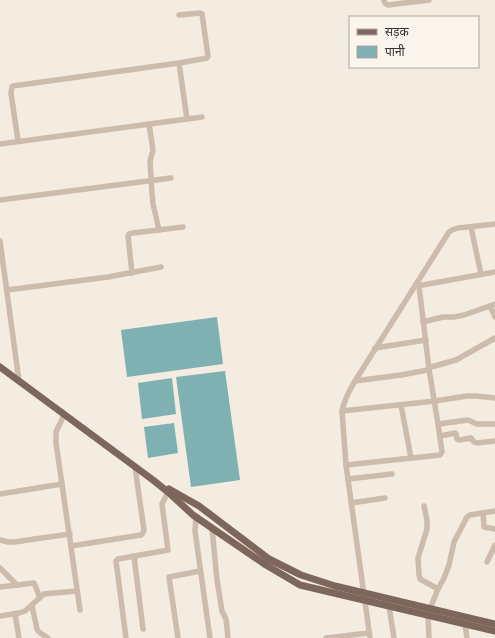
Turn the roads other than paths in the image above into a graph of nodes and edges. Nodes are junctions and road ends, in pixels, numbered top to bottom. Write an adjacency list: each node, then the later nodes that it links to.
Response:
1 (384, 0): 2 (street)
2 (429, 0)
3 (179, 15): 4 (street)
4 (179, 63): 6 (street); 8 (street)
5 (202, 117): 6 (street)
6 (187, 119): 7 (street)
7 (149, 124): 8 (street); 11 (street)
8 (18, 142): 9 (street)
9 (0, 144)
10 (171, 178): 11 (street)
11 (151, 180): 12 (street); 16 (street)
12 (0, 200)
13 (495, 224): 15 (street)
14 (183, 227): 16 (street)
15 (471, 227): 21 (street); 22 (street)
16 (159, 230): 20 (street)
17 (0, 241): 23 (street)
18 (161, 267): 20 (street)
19 (495, 272): 21 (street)
20 (132, 273): 23 (street)
21 (481, 274): 22 (street)
22 (417, 286): 26 (street); 29 (street)
23 (7, 290): 32 (street)
24 (493, 305): 25 (street); 26 (street)
25 (495, 317)
26 (424, 322): 27 (street)
27 (426, 340): 29 (street); 31 (street)
28 (494, 340): 31 (street)
29 (376, 348): 33 (street)
30 (0, 367): 32 (main road)
31 (430, 369): 33 (street); 35 (street)
32 (19, 381): 38 (main road)
33 (355, 381): 37 (street)
34 (495, 398): 35 (street)
35 (435, 401): 36 (street); 39 (street)
36 (401, 405): 37 (street); 43 (street)
37 (342, 411): 44 (street)
38 (64, 415): 45 (main road); 49 (street)
39 (438, 424): 40 (street); 41 (street)
40 (495, 424)
41 (440, 436): 42 (street); 43 (street)
42 (495, 441)
43 (411, 458): 44 (street)
44 (346, 465): 47 (street)
45 (135, 467): 48 (main road); 63 (street)
46 (392, 474): 47 (street)
47 (348, 479): 53 (street)
48 (153, 480): 50 (main road); 72 (main road)
49 (62, 484): 51 (street); 60 (street)
50 (168, 492): 57 (main road); 64 (street)
51 (0, 494)
52 (385, 498): 53 (street)
53 (351, 503): 72 (street)
54 (424, 506): 70 (street)
55 (495, 511): 56 (street)
56 (483, 513): 59 (street); 70 (street)
57 (196, 517): 58 (main road); 67 (street)
58 (212, 528): 72 (main road); 90 (street)
59 (495, 529)
60 (70, 534): 61 (street); 63 (street)
61 (0, 540)
62 (495, 545): 65 (street)
63 (71, 546): 71 (street)
64 (134, 556): 82 (street); 87 (street)
65 (487, 562)
66 (0, 568): 68 (street)
67 (200, 571): 88 (street); 89 (street)
68 (17, 585): 69 (street); 73 (street)
69 (0, 587)
70 (438, 588): 77 (street)
71 (77, 590): 73 (street); 76 (street)
72 (364, 596): 75 (main road); 77 (main road); 84 (street)
73 (40, 598): 74 (street)
74 (32, 606): 78 (street); 86 (street)
75 (389, 606): 77 (main road); 92 (street)
76 (80, 610)
77 (429, 612): 80 (main road); 81 (main road); 93 (street)
78 (15, 614): 79 (street); 85 (street)
79 (0, 616)
80 (465, 624): 83 (main road); 94 (street)
81 (495, 624)
82 (142, 630)
83 (495, 631)
84 (369, 635): 91 (street)
85 (19, 638)
86 (48, 638)
87 (126, 638)
88 (178, 638)
89 (210, 638)
90 (228, 638)
91 (326, 638)
92 (394, 638)
93 (429, 638)
94 (467, 638)

